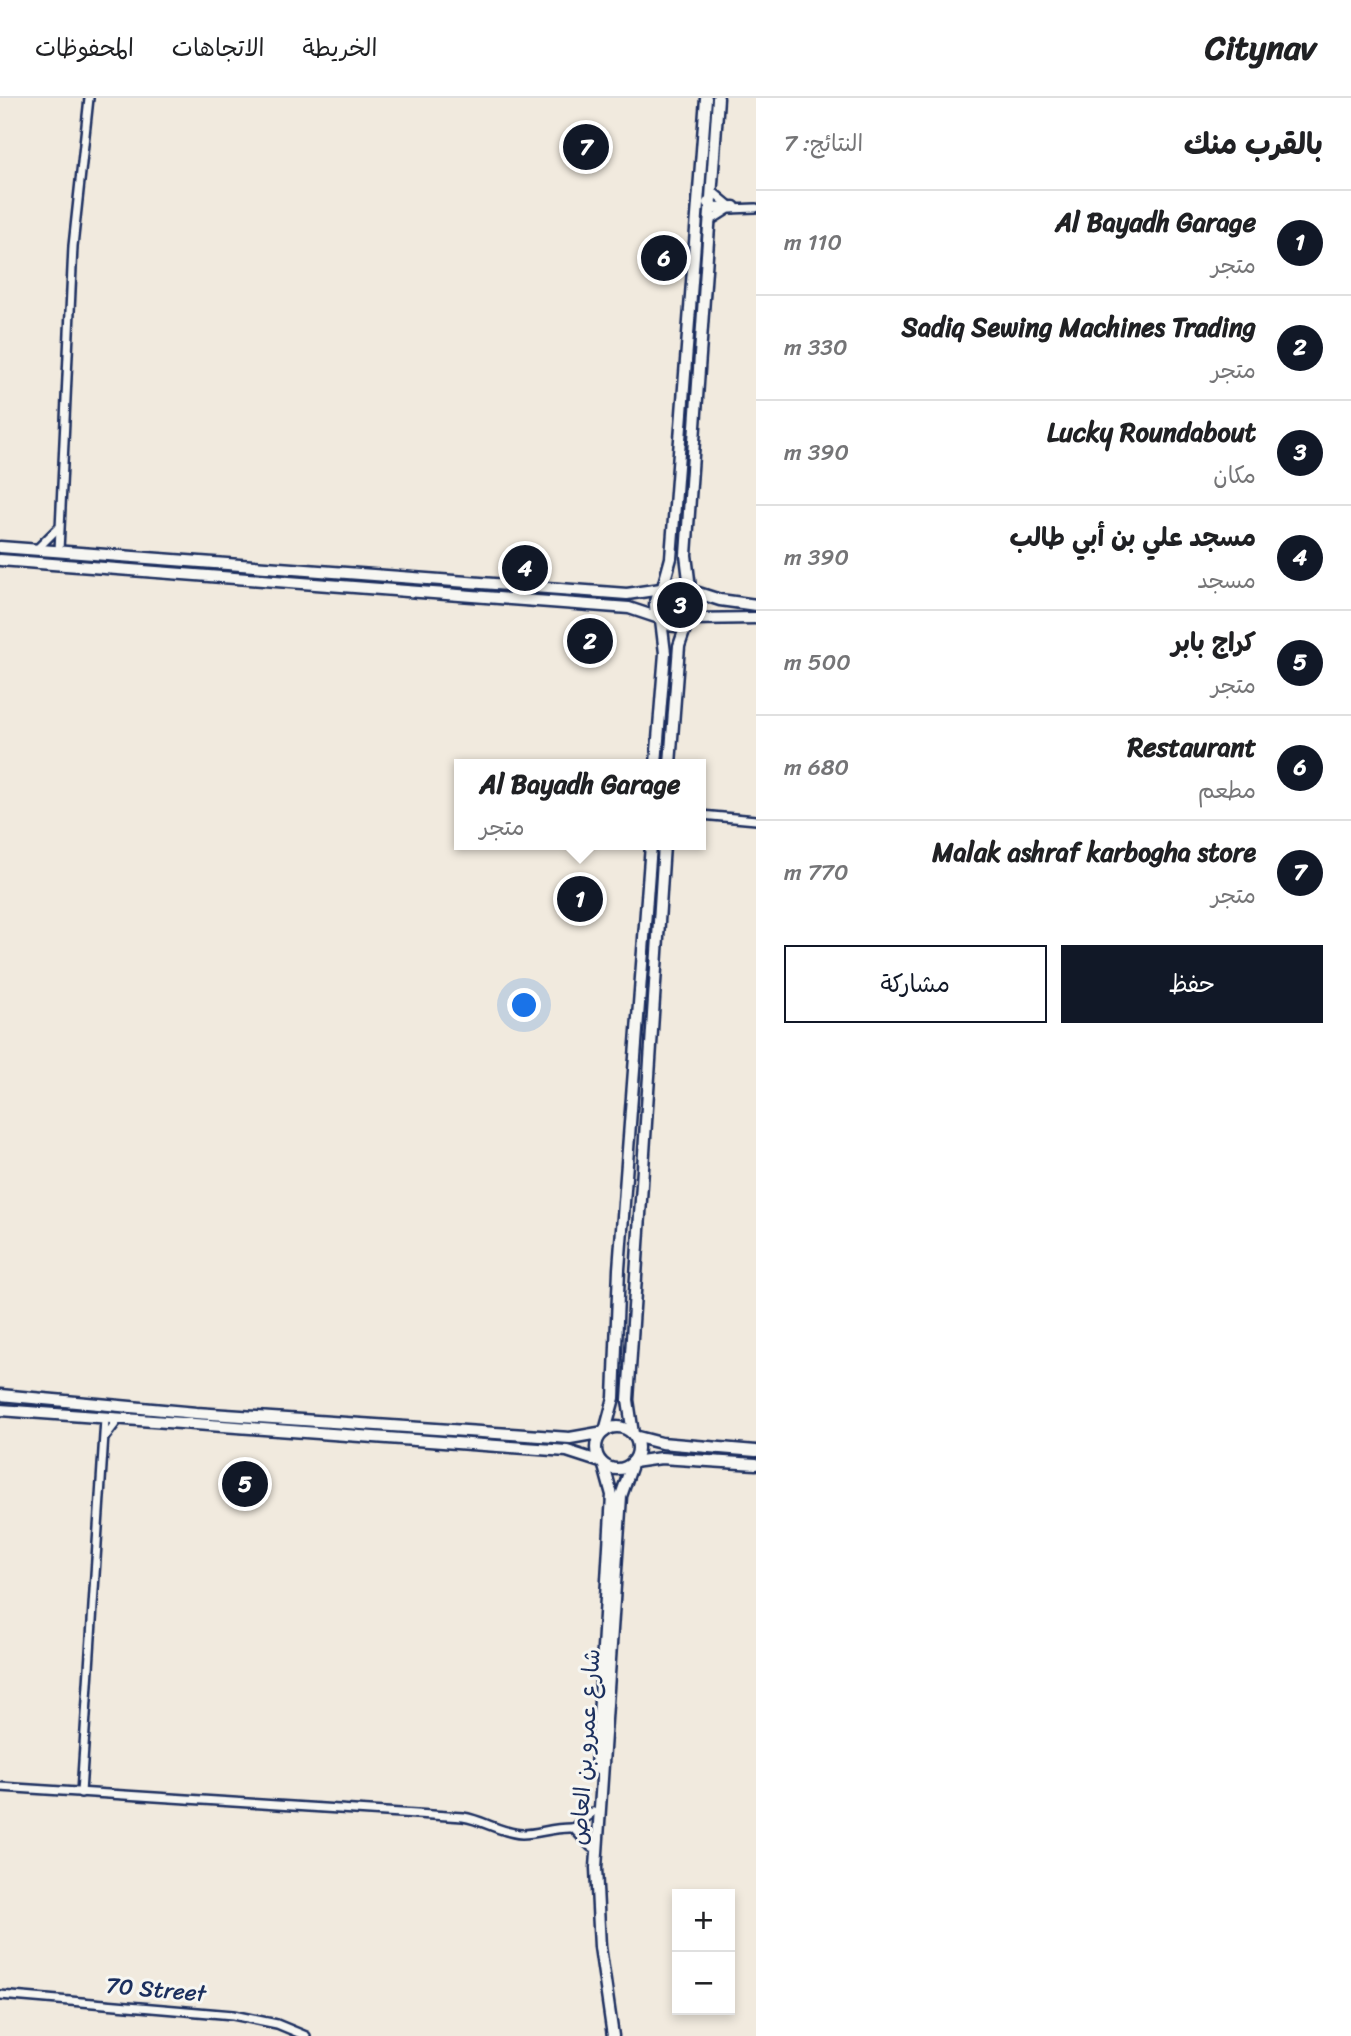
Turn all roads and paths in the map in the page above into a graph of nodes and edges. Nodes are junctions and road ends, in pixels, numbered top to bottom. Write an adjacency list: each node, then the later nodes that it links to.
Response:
1 (89, 98): 10 (street)
2 (706, 98): 4 (main road)
3 (718, 98): 5 (main road)
4 (699, 187): 6 (main road); 18 (main road)
5 (712, 191): 6 (main road); 7 (street)
6 (711, 206): 7 (main road); 9 (main road)
7 (734, 207): 8 (street); 9 (street)
8 (756, 208)
9 (710, 221): 19 (main road)
10 (57, 529): 12 (street); 13 (street)
11 (0, 547): 12 (main road)
12 (36, 550): 13 (main road)
13 (59, 551): 14 (main road); 16 (main road)
14 (103, 556): 17 (main road); 18 (main road)
15 (0, 560): 16 (main road)
16 (22, 562): 17 (main road)
17 (74, 566): 22 (main road)
18 (662, 588): 19 (main road); 22 (main road)
19 (691, 589): 20 (main road); 23 (main road)
20 (756, 605)
21 (756, 618): 23 (main road)
22 (660, 619): 23 (main road); 24 (main road)
23 (689, 621): 25 (main road)
24 (656, 759)
25 (670, 759)
26 (706, 815): 27 (street)
27 (756, 820)
28 (651, 850): 30 (main road)
29 (664, 850): 31 (main road)
30 (643, 952): 31 (main road); 32 (main road)
31 (655, 982): 33 (main road)
32 (637, 1017): 33 (main road); 39 (main road)
33 (649, 1042): 40 (main road)
34 (0, 1395): 35 (main road)
35 (152, 1409): 37 (main road); 39 (main road)
36 (0, 1410): 37 (main road)
37 (104, 1419): 38 (main road); 41 (street)
38 (118, 1420): 41 (street); 44 (main road)
39 (604, 1431): 40 (main road); 44 (main road)
40 (633, 1435): 42 (main road); 43 (main road)
41 (105, 1437): 47 (street)
42 (756, 1451)
43 (633, 1462): 44 (main road); 45 (main road); 54 (main road, شارع عمرو بن العاص)
44 (603, 1464): 48 (main road, شارع عمرو بن العاص)
45 (756, 1464)
46 (0, 1787): 47 (street)
47 (81, 1793): 49 (street)
48 (593, 1812): 49 (street); 50 (main road, شارع عمرو بن العاص)
49 (573, 1828): 50 (street)
50 (591, 1847): 53 (main road, شارع عمرو بن العاص)
51 (0, 1995): 52 (street, 70 Street)
52 (306, 2036)
53 (607, 2036)
54 (613, 2036)

